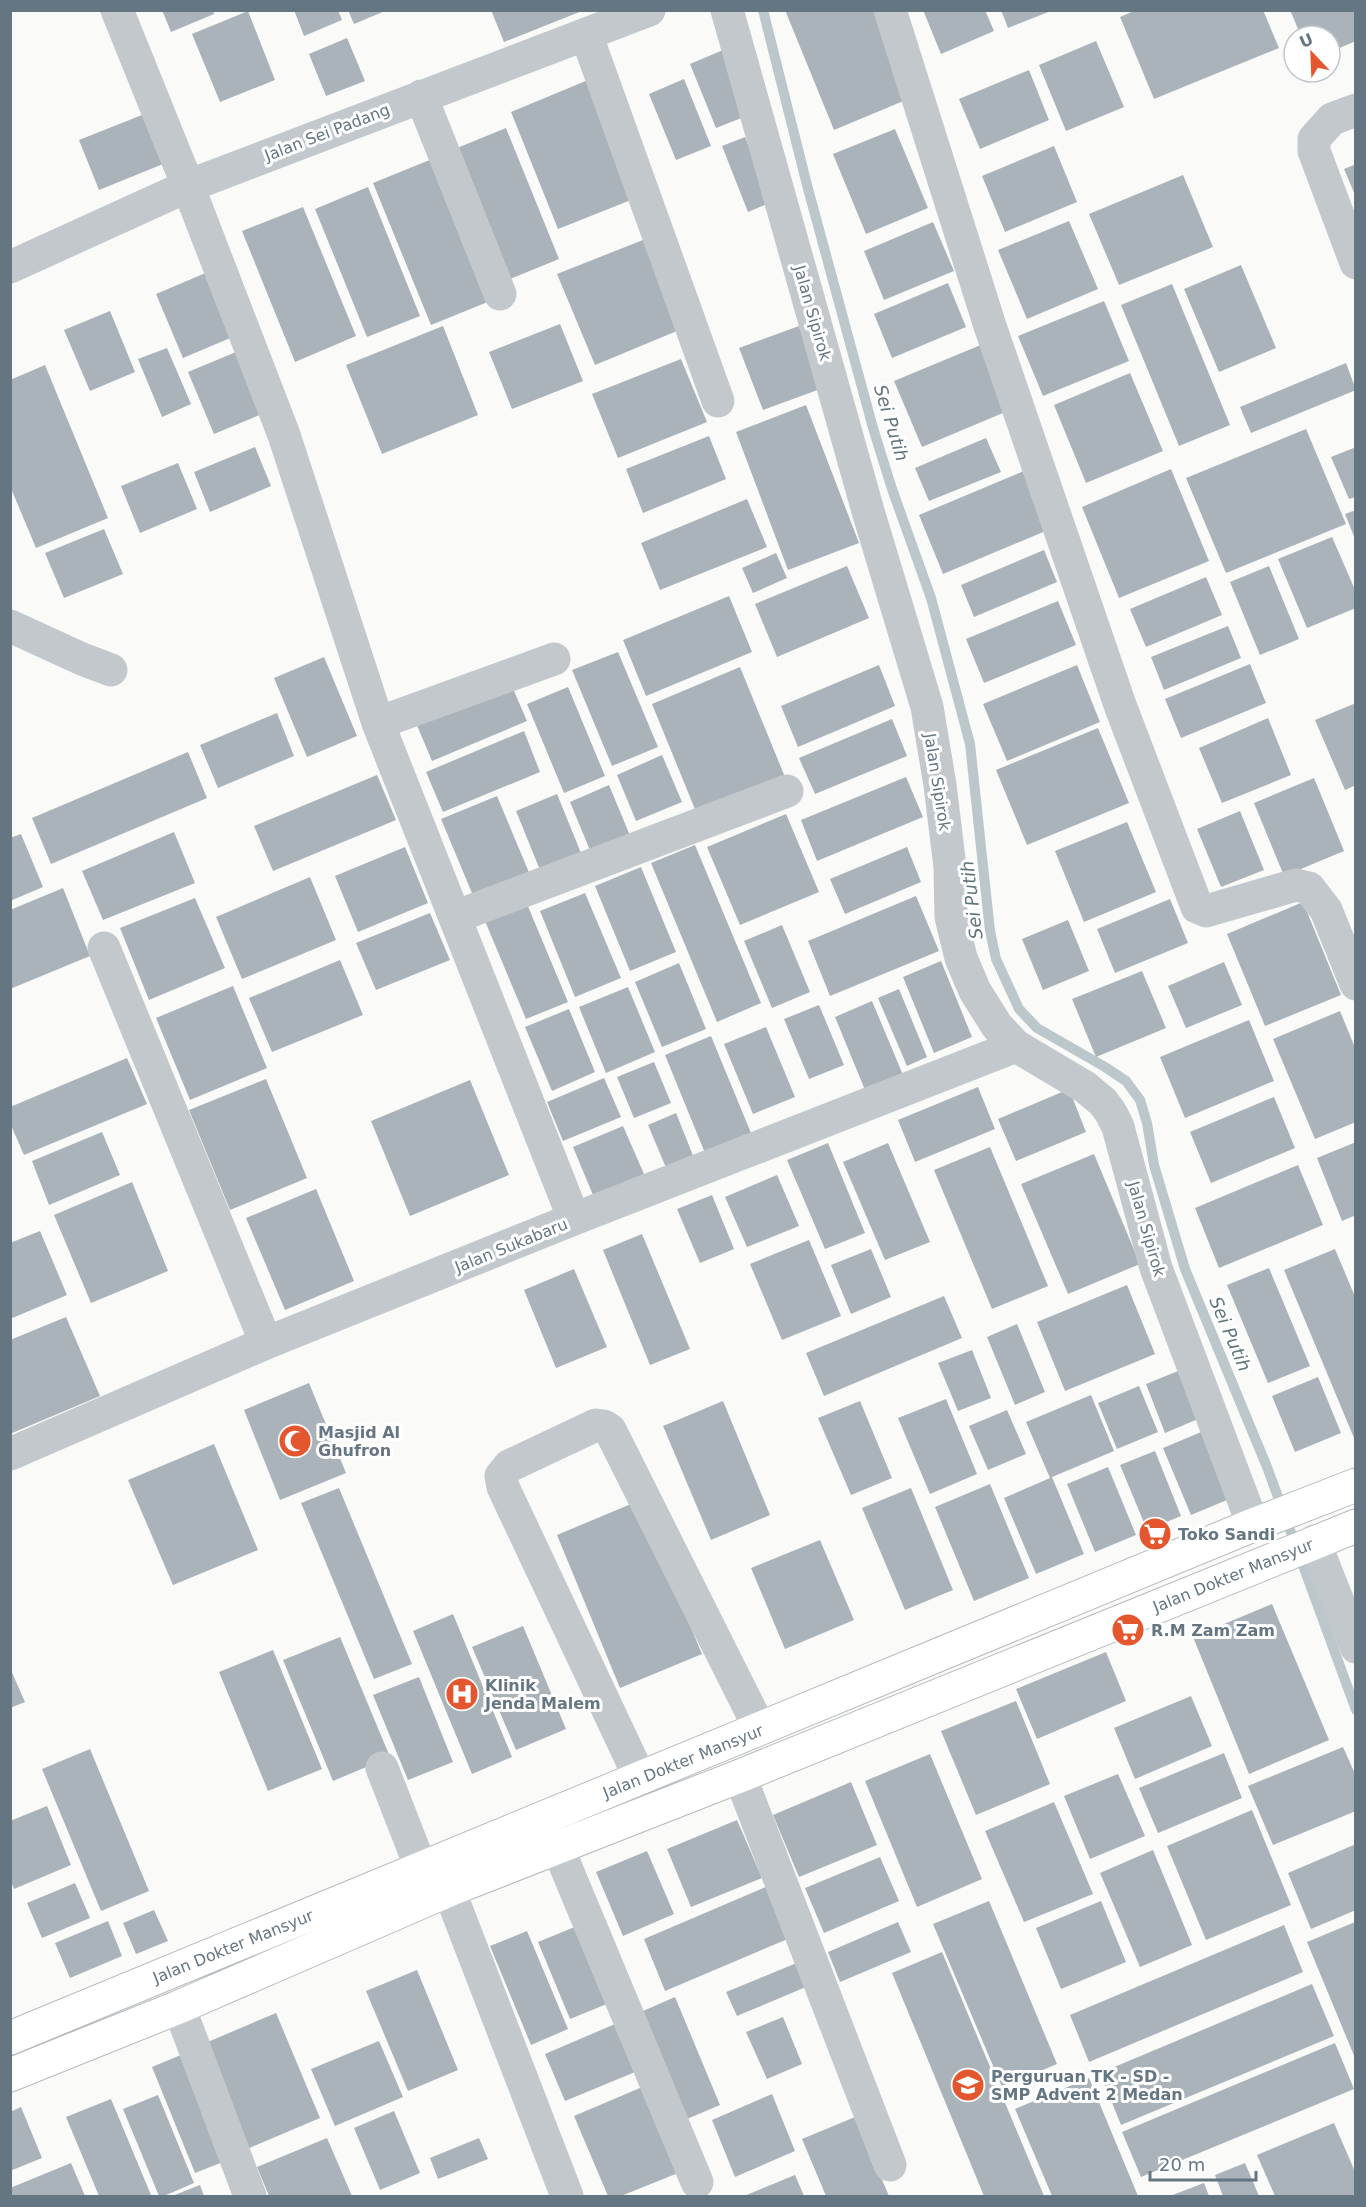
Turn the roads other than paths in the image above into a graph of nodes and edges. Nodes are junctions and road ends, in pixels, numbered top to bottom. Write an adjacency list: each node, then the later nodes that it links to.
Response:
1 (117, 10): 8 (street)
2 (649, 10): 5 (street, Jalan Sei Padang)
3 (727, 10): 21 (street, Jalan Sipirok)
4 (890, 10): 20 (street)
5 (586, 34): 6 (street, Jalan Sei Padang); 12 (street)
6 (421, 96): 8 (street, Jalan Sei Padang); 11 (street)
7 (1356, 110): 9 (street)
8 (188, 186): 10 (street, Jalan Sei Padang); 16 (street)
9 (1356, 263)
10 (10, 267)
11 (500, 294)
12 (718, 401)
13 (10, 626): 15 (street)
14 (554, 660): 16 (street)
15 (111, 670)
16 (378, 723): 18 (street)
17 (788, 791): 18 (street)
18 (455, 917): 22 (street)
19 (104, 948): 23 (street)
20 (1356, 984)
21 (1016, 1046): 22 (street, Jalan Sukabaru); 26 (street, Jalan Sipirok)
22 (574, 1219): 23 (street, Jalan Sukabaru)
23 (266, 1343): 24 (street, Jalan Sukabaru)
24 (10, 1454)
25 (1356, 1485): 26 (main road, Jalan Dokter Mansyur)
26 (1259, 1523): 30 (main road, Jalan Dokter Mansyur)
27 (1356, 1526): 28 (main road, Jalan Dokter Mansyur)
28 (1300, 1547): 29 (street); 32 (main road, Jalan Dokter Mansyur)
29 (1356, 1647)
30 (760, 1729): 33 (main road, Jalan Dokter Mansyur); 33 (street)
31 (382, 1768): 35 (street)
32 (740, 1776): 34 (main road, Jalan Dokter Mansyur); 40 (street)
33 (640, 1778): 35 (main road, Jalan Dokter Mansyur)
34 (558, 1848): 36 (main road, Jalan Dokter Mansyur); 41 (street)
35 (421, 1868): 38 (main road, Jalan Dokter Mansyur)
36 (449, 1890): 37 (main road, Jalan Dokter Mansyur); 43 (street)
37 (179, 2007): 39 (main road, Jalan Dokter Mansyur); 42 (street)
38 (10, 2038)
39 (10, 2075)
40 (890, 2165)
41 (696, 2182)
42 (250, 2196)
43 (567, 2196)

